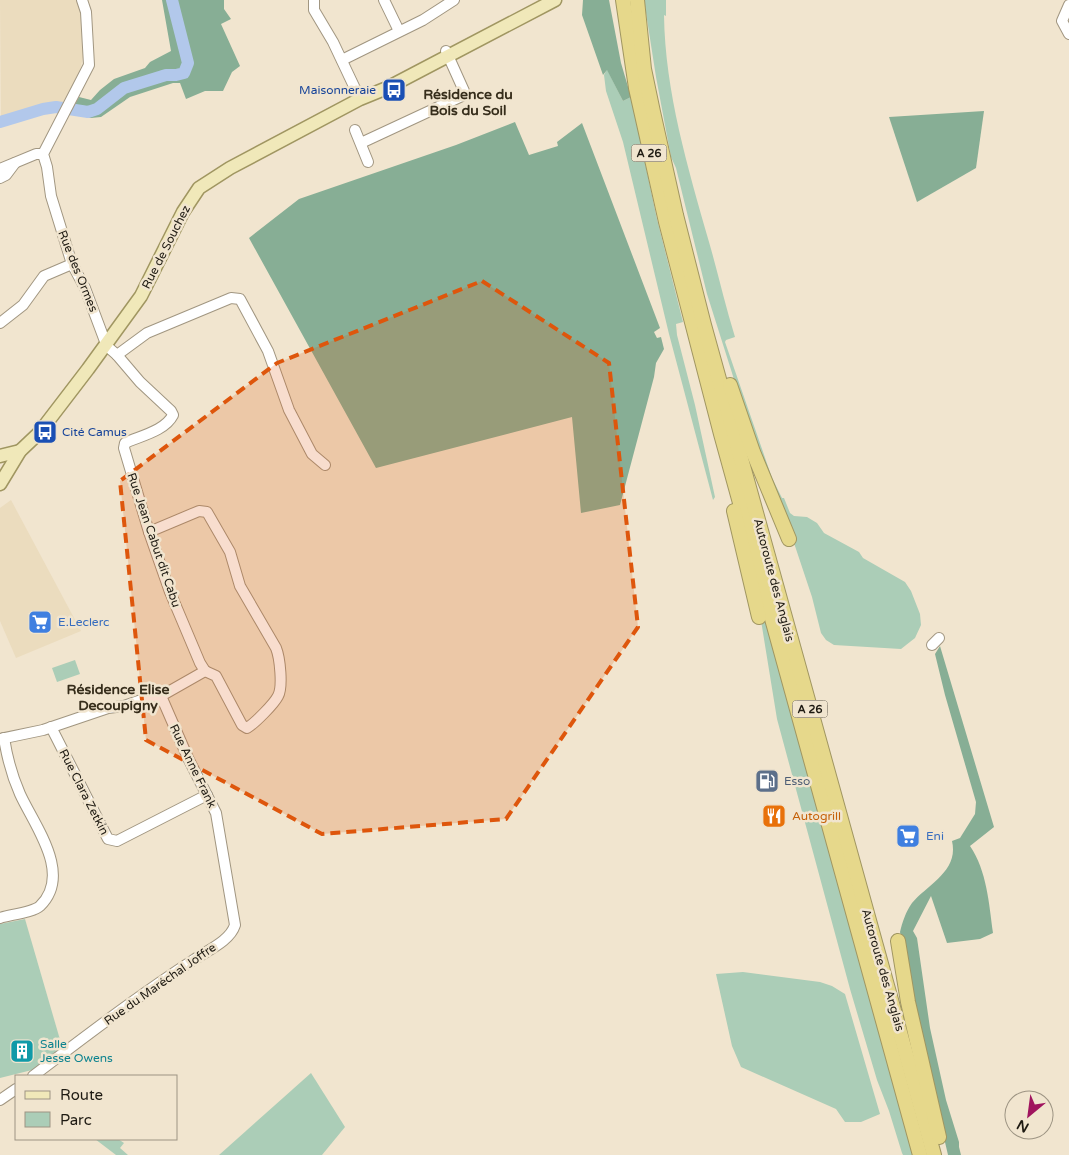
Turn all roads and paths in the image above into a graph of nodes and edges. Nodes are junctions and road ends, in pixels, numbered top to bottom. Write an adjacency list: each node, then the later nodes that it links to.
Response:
1 (82, 0): 17 (street)
2 (314, 0): 13 (street)
3 (384, 0): 10 (street)
4 (454, 0): 10 (street)
5 (554, 0): 8 (main road, Rue de Souchez); 12 (main road, Rue de Souchez)
6 (623, 0): 27 (highway, Autoroute des Anglais / A 26)
7 (637, 0): 22 (highway, Autoroute des Anglais / A 26)
8 (539, 3): 12 (main road, Rue de Souchez)
9 (1069, 5): 11 (street)
10 (399, 31): 13 (street)
11 (1069, 34)
12 (448, 53): 14 (main road, Rue de Souchez); 16 (street)
13 (342, 60): 14 (street)
14 (360, 99): 25 (main road, Rue de Souchez)
15 (355, 130): 16 (street)
16 (361, 143): 18 (street)
17 (43, 154): 19 (street); 23 (street, Rue des Ormes)
18 (368, 162)
19 (15, 163): 20 (street); 21 (street)
20 (0, 169)
21 (0, 178)
22 (688, 262): 34 (highway); 48 (highway, Autoroute des Anglais / A 26)
23 (72, 264): 24 (street); 25 (street, Rue des Ormes)
24 (0, 323)
25 (106, 344): 26 (street); 28 (main road, Rue de Souchez)
26 (117, 355): 30 (street); 33 (street, Rue Jean Cabut dit Cabu)
27 (721, 434): 35 (highway); 47 (highway, Autoroute des Anglais / A 26)
28 (20, 451): 29 (main road, Rue de Souchez); 31 (main road, Rue de Souchez)
29 (0, 457): 31 (main road)
30 (325, 465)
31 (8, 470): 32 (main road, Rue de Souchez)
32 (0, 484)
33 (149, 532): 36 (street, Rue Jean Cabut dit Cabu); 36 (street, Rue Jean Cabut dit Cabu)
34 (789, 538)
35 (759, 617)
36 (205, 671): 37 (street)
37 (161, 696): 38 (street); 40 (street, Rue Anne Frank)
38 (51, 727): 39 (street); 40 (street, Rue Clara Zetkin)
39 (2, 739): 41 (street)
40 (207, 794): 42 (street, Rue Anne Frank)
41 (0, 918)
42 (235, 926): 44 (street, Rue du Maréchal Joffre)
43 (898, 941): 49 (highway)
44 (34, 1075)
45 (15, 1090): 46 (street)
46 (0, 1100)
47 (920, 1155)
48 (934, 1155)
49 (943, 1155)

